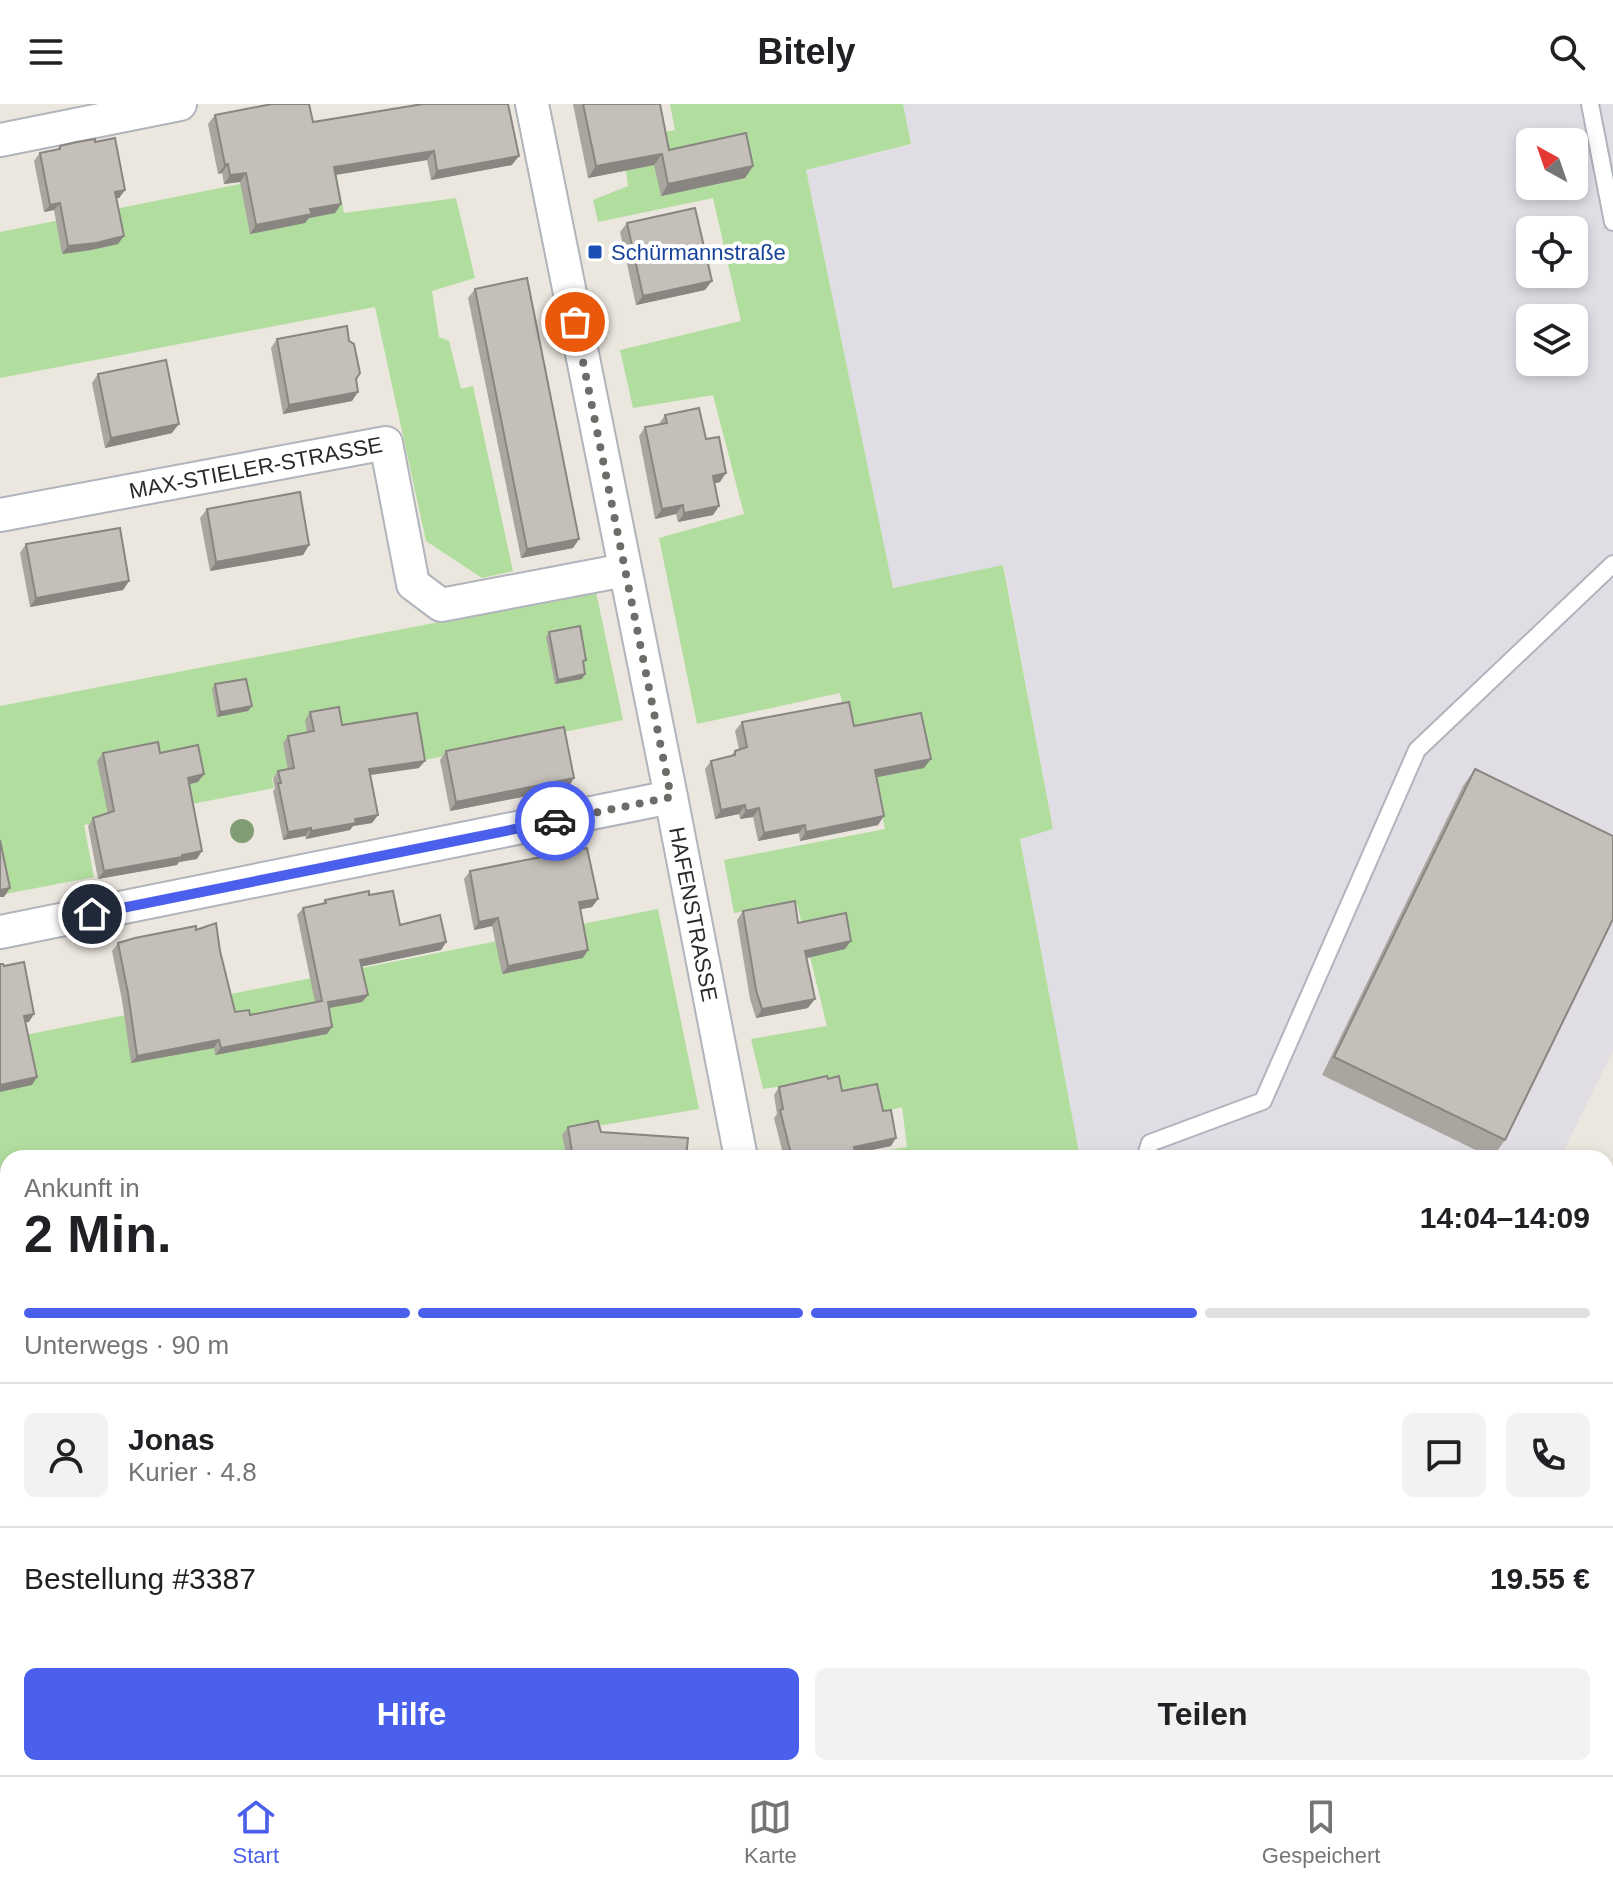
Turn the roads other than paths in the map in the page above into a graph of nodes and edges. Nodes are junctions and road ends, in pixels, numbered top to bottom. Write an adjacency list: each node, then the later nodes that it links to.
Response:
1 (180, 104): 4 (street)
2 (532, 104): 8 (street, HAFENSTRASSE)
3 (1590, 104): 5 (lane)
4 (0, 140)
5 (1613, 222)
6 (0, 515): 8 (street, MAX-STIELER-STRASSE)
7 (1613, 564): 12 (lane)
8 (625, 570): 9 (street, HAFENSTRASSE)
9 (671, 797): 10 (street); 11 (street, HAFENSTRASSE)
10 (0, 932)
11 (739, 1150)
12 (1148, 1150)

